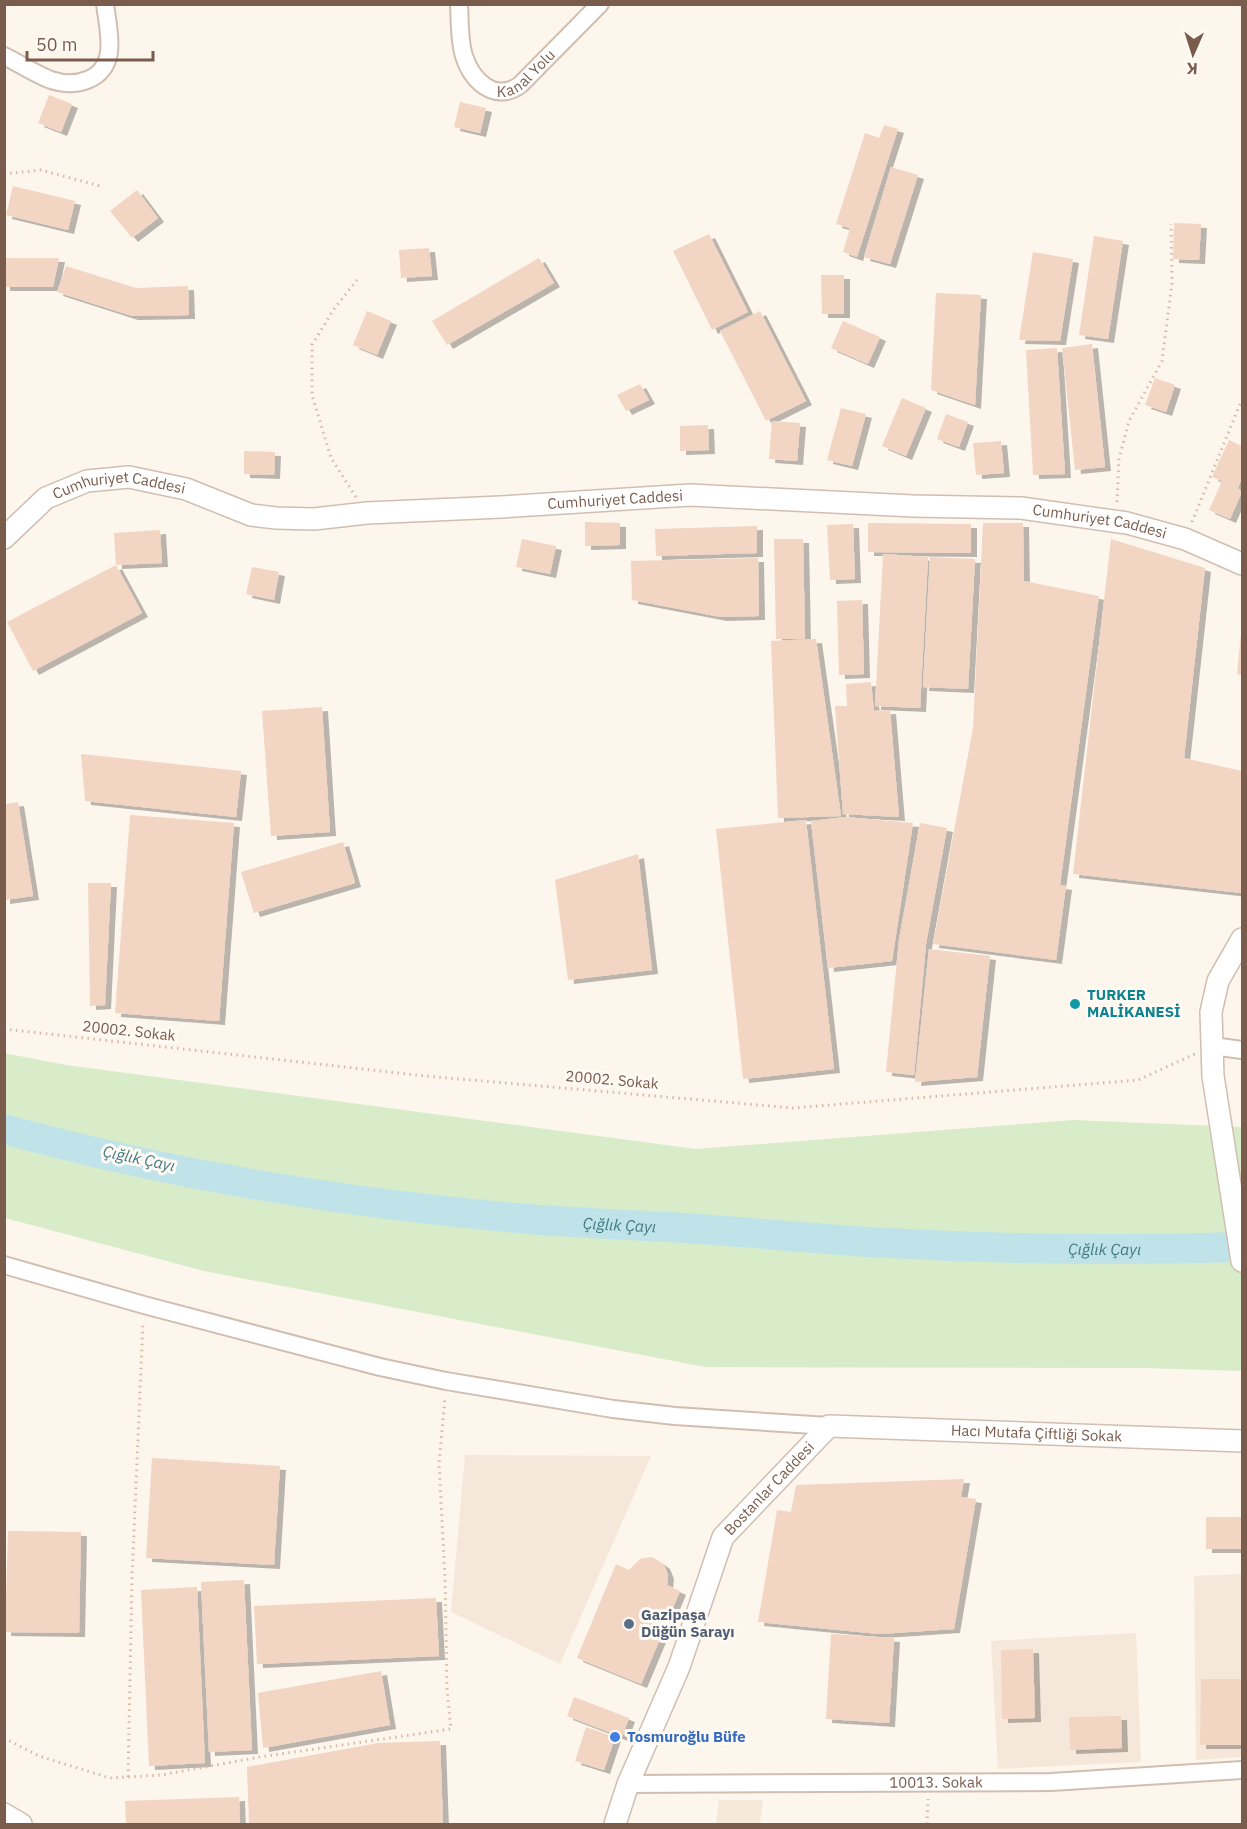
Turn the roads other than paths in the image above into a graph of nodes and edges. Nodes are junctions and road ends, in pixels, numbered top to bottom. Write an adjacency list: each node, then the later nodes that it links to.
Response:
1 (105, 4): 4 (street)
2 (459, 4): 3 (street, Kanal Yolu)
3 (600, 4)
4 (4, 56)
5 (4, 538): 6 (street, Cumhuriyet Caddesi)
6 (1242, 564)
7 (1242, 939): 8 (street)
8 (1212, 1046): 9 (street); 10 (street)
9 (1242, 1050)
10 (1242, 1261)
11 (4, 1265): 12 (street)
12 (829, 1426): 13 (street, Hacı Mutafa Çiftliği Sokak); 15 (street, Bostanlar Caddesi)
13 (1242, 1441)
14 (1242, 1770): 15 (street, 10013. Sokak)
15 (628, 1784): 18 (street, Bostanlar Caddesi)
16 (4, 1814): 17 (street)
17 (21, 1824)
18 (615, 1824)

